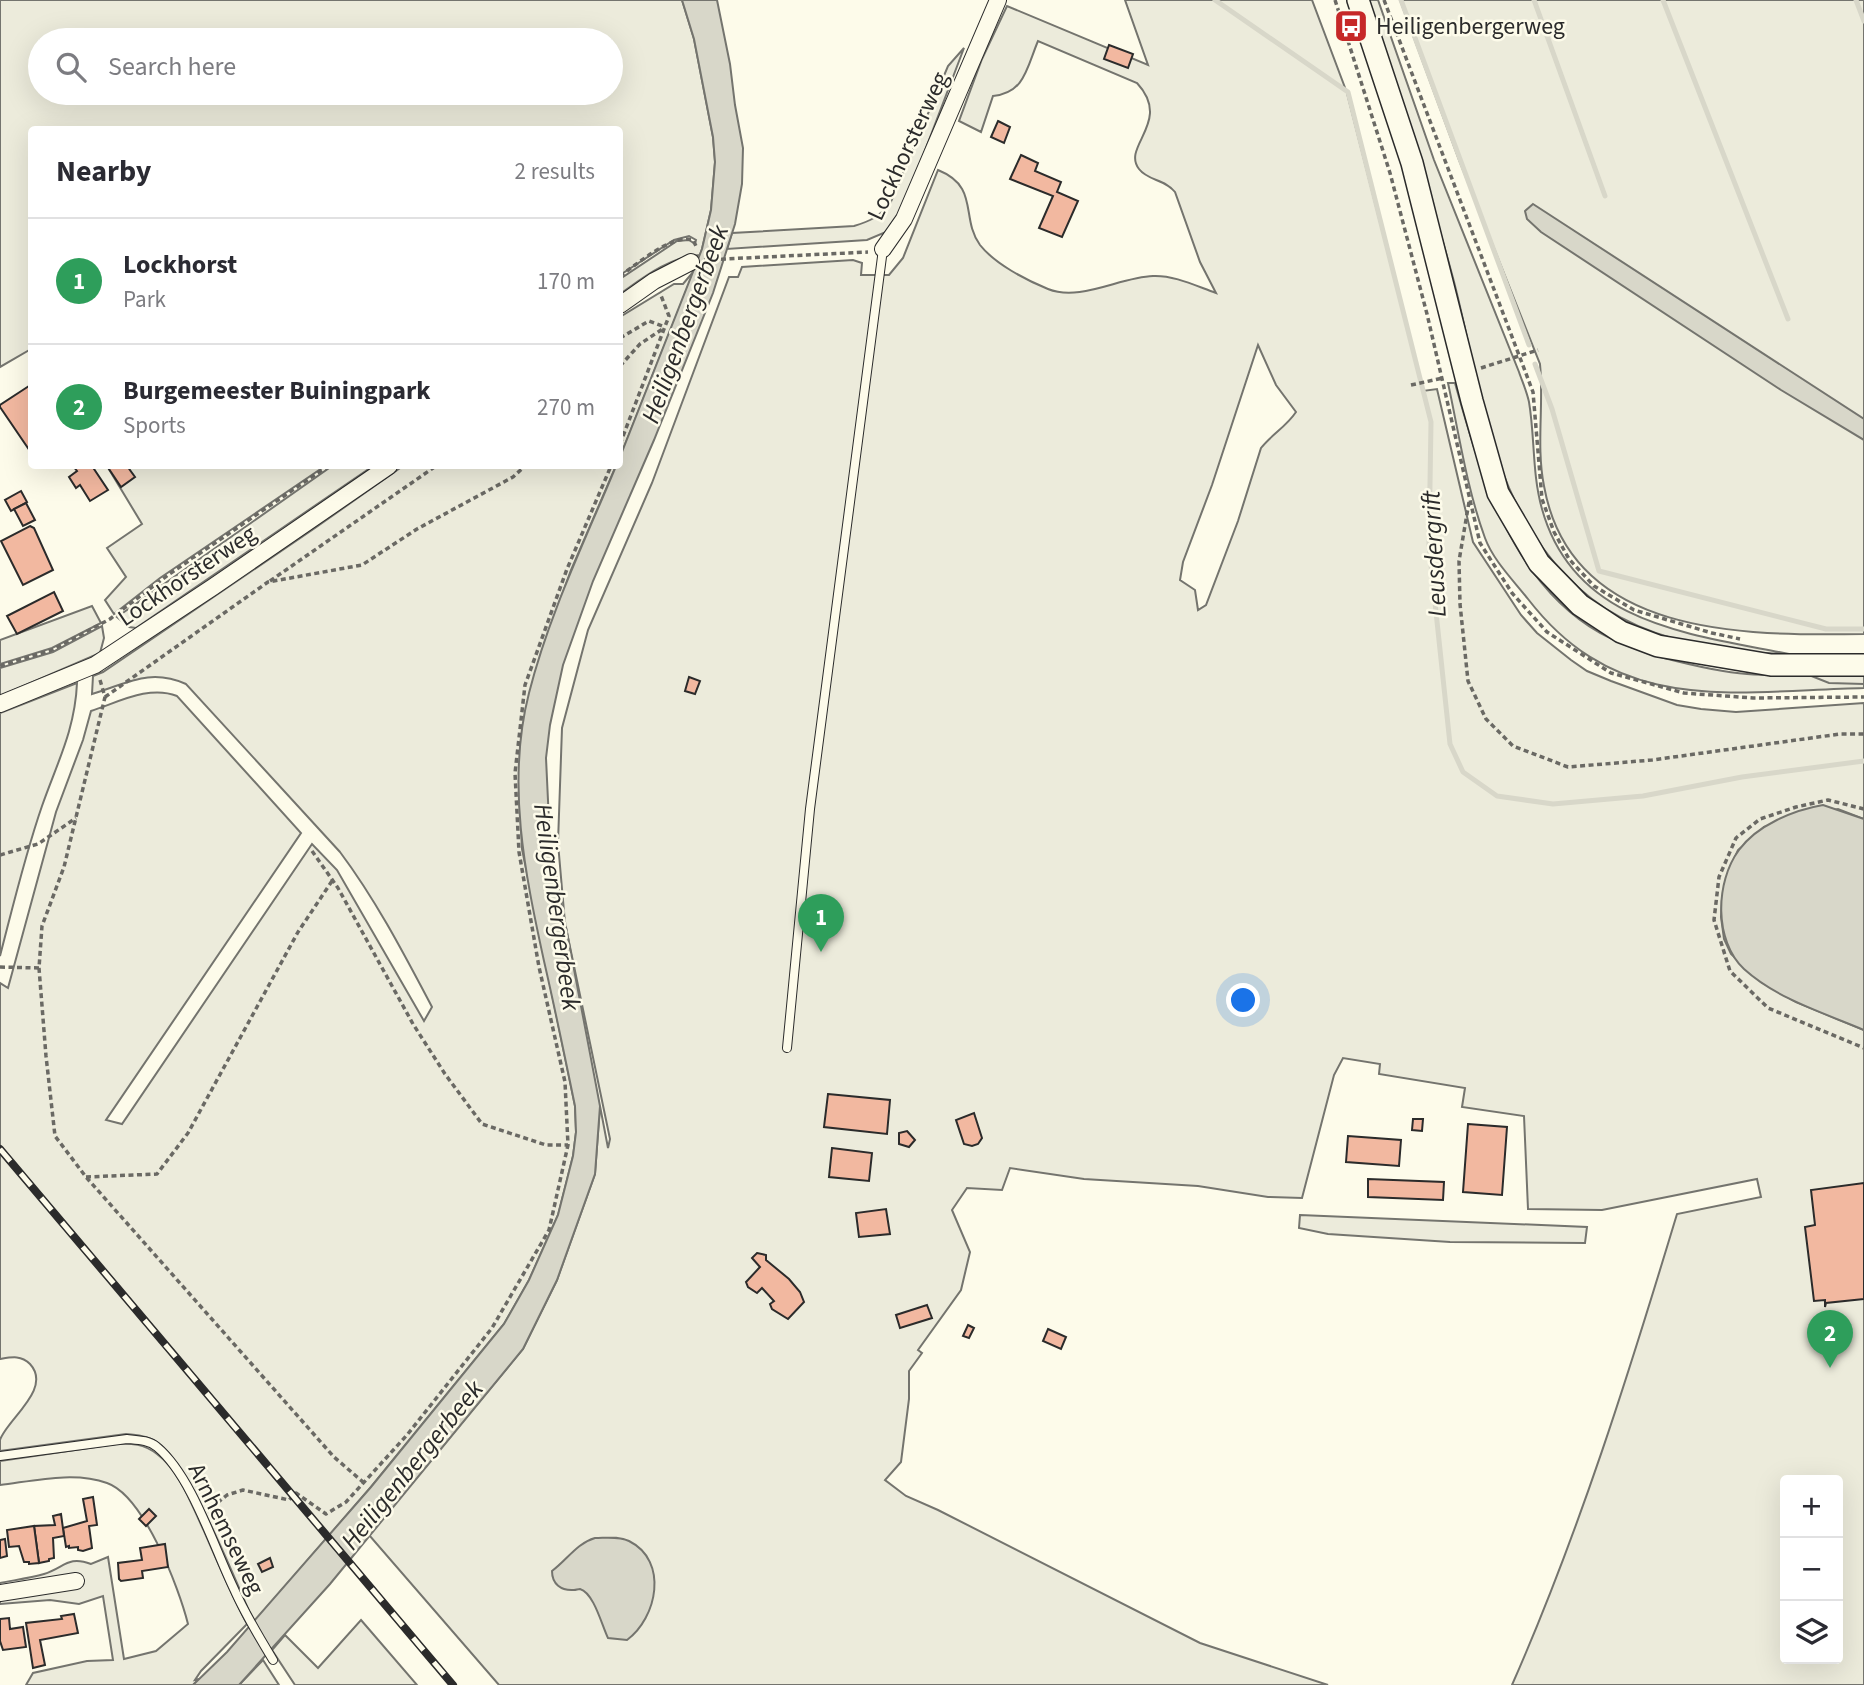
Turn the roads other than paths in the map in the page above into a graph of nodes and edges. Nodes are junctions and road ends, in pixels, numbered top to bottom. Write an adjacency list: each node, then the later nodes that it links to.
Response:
1 (998, 0): 3 (street, Lockhorsterweg)
2 (1357, 0): 7 (main road)
3 (883, 249): 9 (lane)
4 (694, 261): 5 (street)
5 (623, 303)
6 (385, 469): 8 (street, Lockhorsterweg)
7 (1864, 665)
8 (0, 704)
9 (788, 1048)
10 (0, 1456): 13 (lane, Arnhemseweg)
11 (76, 1581): 12 (street)
12 (0, 1593)
13 (273, 1660)

